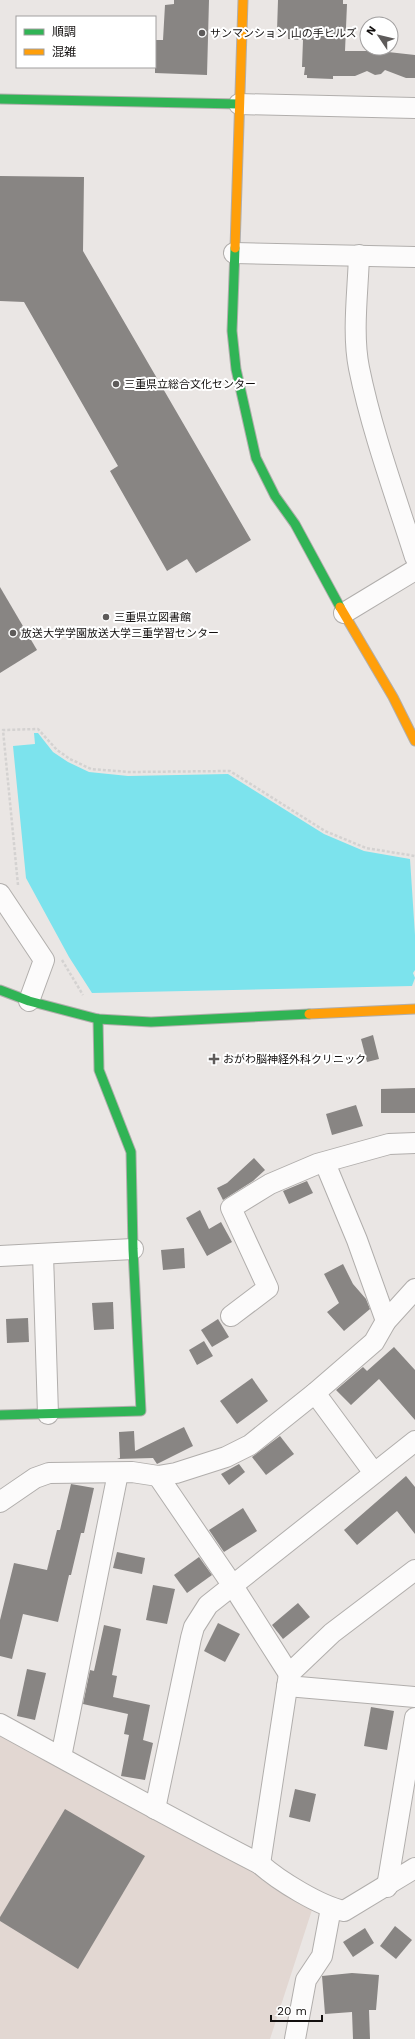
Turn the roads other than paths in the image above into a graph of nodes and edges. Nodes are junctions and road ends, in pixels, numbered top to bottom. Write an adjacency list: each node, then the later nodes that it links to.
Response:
1 (243, 0): 3 (street)
2 (0, 99): 3 (street)
3 (239, 104): 4 (street); 5 (street)
4 (415, 108)
5 (234, 253): 6 (street); 10 (street)
6 (359, 255): 7 (street); 8 (street)
7 (415, 257)
8 (415, 556)
9 (415, 570): 10 (street)
10 (344, 613): 11 (street)
11 (415, 741)
12 (0, 894): 14 (street)
13 (0, 990): 14 (street)
14 (29, 1001): 16 (street)
15 (415, 1009): 16 (street)
16 (98, 1019): 19 (street)
17 (415, 1144): 18 (street)
18 (325, 1162): 23 (street); 24 (street)
19 (133, 1249): 20 (street); 26 (street)
20 (43, 1254): 21 (street); 26 (street)
21 (0, 1256)
22 (415, 1289): 24 (street)
23 (231, 1316)
24 (386, 1321): 25 (street)
25 (315, 1393): 30 (street); 31 (street)
26 (48, 1414): 27 (street)
27 (0, 1415)
28 (415, 1441): 30 (street)
29 (118, 1473): 31 (street); 32 (street); 39 (street)
30 (374, 1473): 34 (street)
31 (158, 1476): 34 (street)
32 (0, 1504)
33 (415, 1570): 35 (street)
34 (233, 1586): 35 (street); 40 (street)
35 (288, 1680): 36 (street); 41 (street)
36 (415, 1697)
37 (415, 1718): 43 (street)
38 (0, 1724): 39 (street)
39 (61, 1757): 40 (street)
40 (155, 1809): 41 (street)
41 (260, 1864): 44 (street)
42 (415, 1868): 43 (street)
43 (387, 1887): 44 (street)
44 (331, 1908): 45 (street)
45 (295, 2039)

